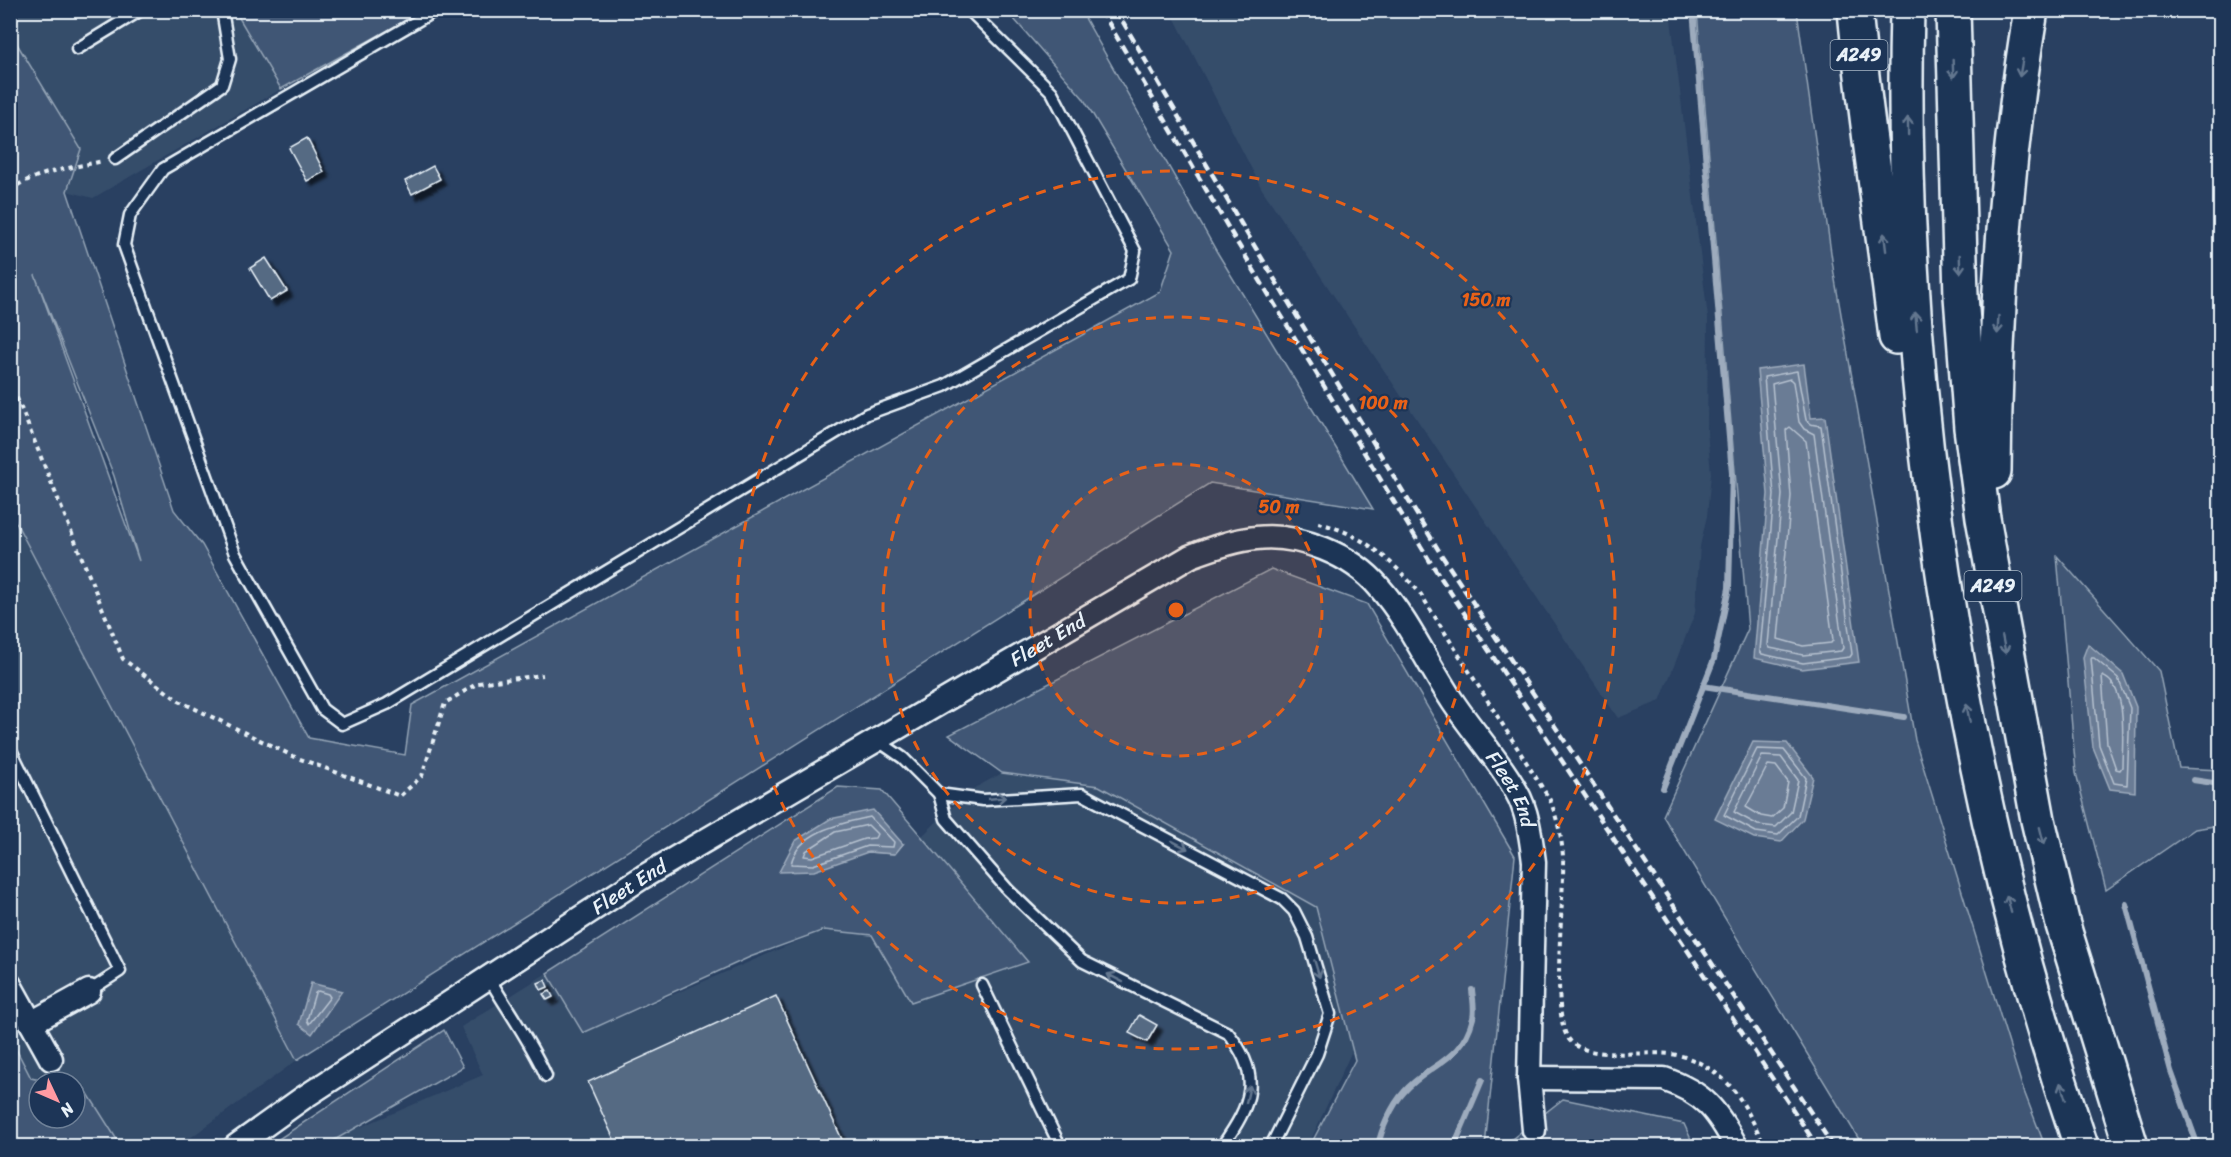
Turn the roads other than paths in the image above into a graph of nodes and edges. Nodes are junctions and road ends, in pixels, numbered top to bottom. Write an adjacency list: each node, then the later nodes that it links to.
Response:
1 (141, 10): 9 (lane)
2 (222, 10): 10 (lane)
3 (436, 10): 4 (lane)
4 (969, 10)
5 (1855, 10): 12 (highway, A249, one-way to 5)
6 (1907, 10): 12 (highway, A249, one-way to 6)
7 (1953, 10): 11 (highway, A249, one-way to 11)
8 (2031, 10): 11 (highway, A249, one-way to 11)
9 (77, 49)
10 (115, 159)
11 (1995, 600): 31 (highway, A249, one-way to 31)
12 (1952, 629): 30 (highway, A249, one-way to 12)
13 (877, 740): 15 (lane); 16 (street, Fleet End); 23 (street, Fleet End)
14 (10, 748): 19 (lane)
15 (939, 794): 27 (lane, one-way to 15); 28 (lane, one-way to 28)
16 (489, 978): 22 (lane); 25 (street, Fleet End)
17 (10, 985): 20 (street)
18 (982, 985): 26 (lane)
19 (89, 991): 20 (street)
20 (31, 1023): 21 (street)
21 (51, 1059)
22 (546, 1076)
23 (1529, 1078): 24 (street, Fleet End); 29 (street)
24 (1534, 1130)
25 (230, 1141)
26 (1060, 1146)
27 (1222, 1146)
28 (1271, 1146)
29 (1736, 1146)
30 (2081, 1146)
31 (2131, 1146)

